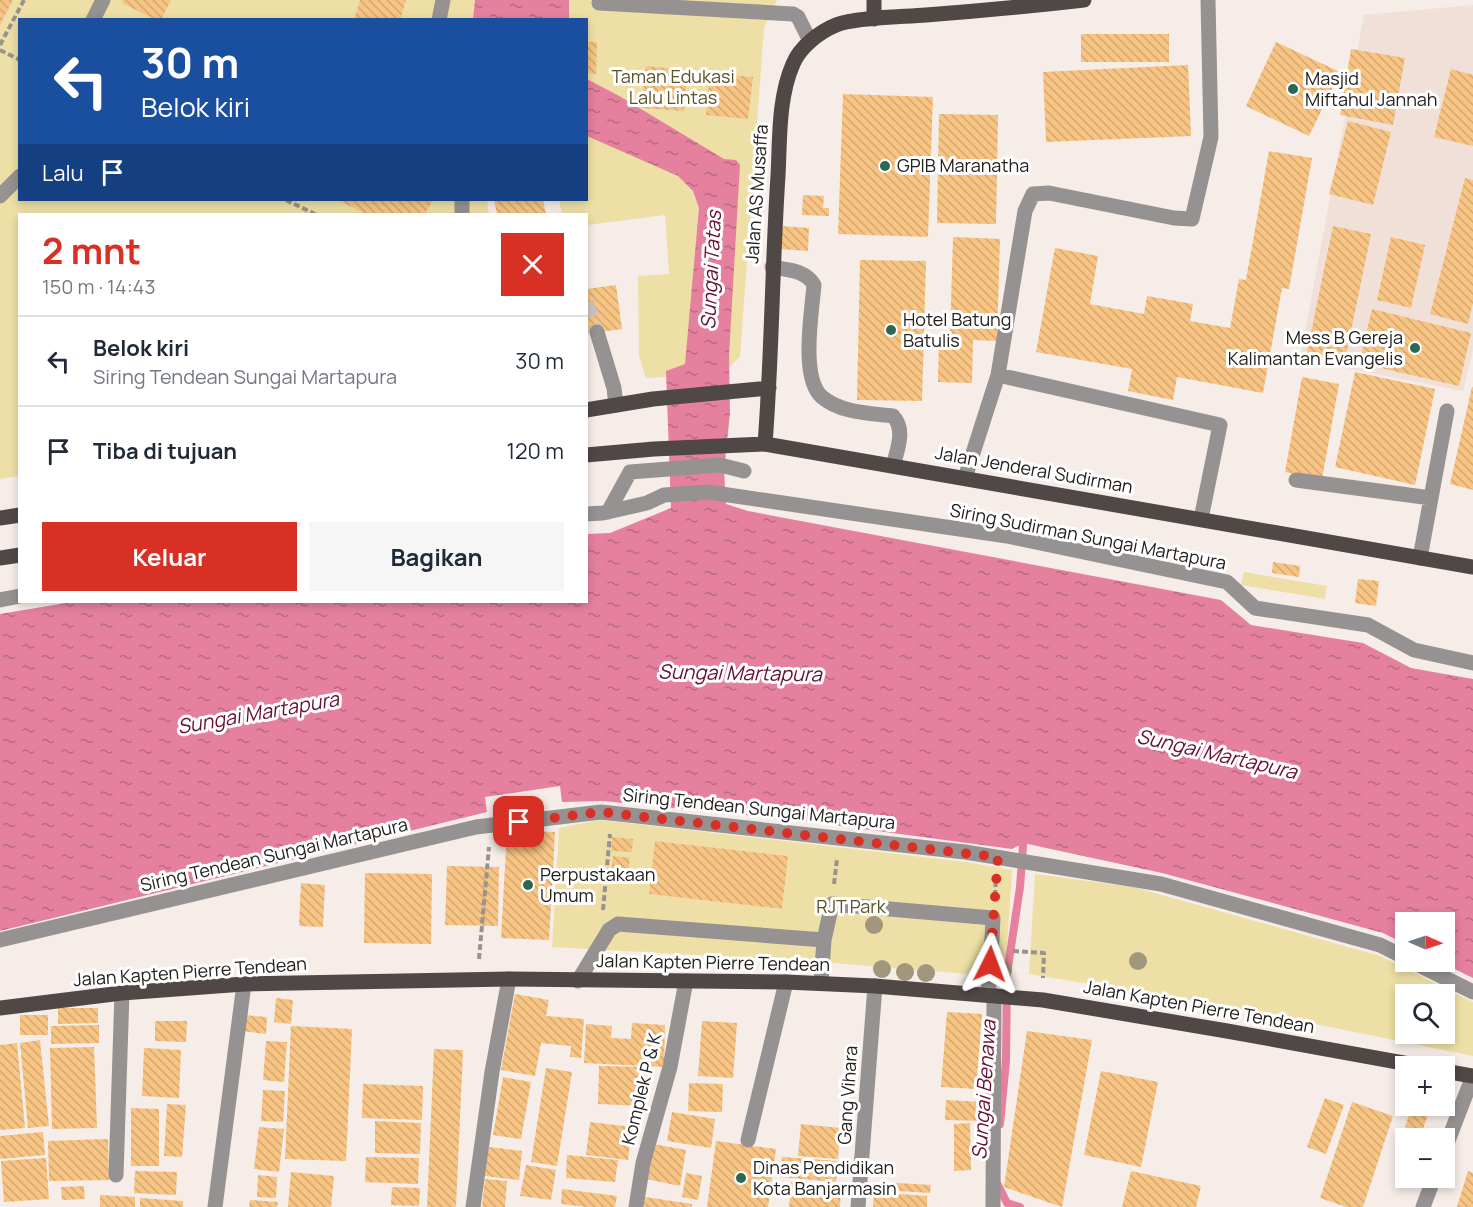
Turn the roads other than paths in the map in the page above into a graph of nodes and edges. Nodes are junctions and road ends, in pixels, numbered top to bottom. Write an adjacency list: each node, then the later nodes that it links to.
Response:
1 (103, 0): 8 (street)
2 (443, 0): 9 (street)
3 (874, 0): 10 (main road)
4 (1084, 0): 7 (main road, Jalan AS Musaffa)
5 (1208, 0): 16 (street)
6 (599, 3): 11 (street)
7 (1027, 3): 10 (main road, Jalan AS Musaffa)
8 (94, 18)
9 (439, 18)
10 (874, 19): 11 (main road, Jalan AS Musaffa)
11 (810, 41): 14 (main road, Jalan AS Musaffa)
12 (18, 178): 13 (street)
13 (0, 196)
14 (772, 267): 17 (main road, Jalan AS Musaffa); 23 (street)
15 (597, 332): 18 (street)
16 (998, 375): 25 (street); 32 (street)
17 (769, 388): 18 (main road); 21 (main road, Jalan AS Musaffa)
18 (615, 405): 19 (main road)
19 (588, 410)
20 (1447, 411): 27 (street)
21 (765, 444): 22 (main road, Jalan Jenderal Sudirman); 23 (main road, Jalan Jenderal Sudirman)
22 (588, 455)
23 (893, 466): 25 (main road, Jalan Jenderal Sudirman)
24 (744, 471): 28 (street)
25 (965, 478): 32 (main road, Jalan Jenderal Sudirman)
26 (1296, 480): 27 (street)
27 (1431, 498): 35 (street)
28 (608, 512): 29 (street); 39 (street, Siring Sudirman Sungai Martapura)
29 (588, 514)
30 (18, 515): 31 (main road)
31 (0, 518)
32 (1201, 519): 35 (main road, Jalan Jenderal Sudirman)
33 (18, 555): 34 (main road)
34 (0, 558)
35 (1420, 558): 36 (main road, Jalan Jenderal Sudirman)
36 (1473, 567)
37 (18, 596): 38 (street)
38 (0, 600)
39 (1473, 663)
40 (0, 940): 42 (street, Siring Tendean Sungai Martapura)
41 (824, 940): 45 (street); 48 (street); 53 (street)
42 (1395, 952)
43 (1433, 972): 51 (street)
44 (509, 979): 45 (main road, Jalan Kapten Pierre Tendean); 49 (main road, Jalan Kapten Pierre Tendean); 63 (street)
45 (578, 981): 46 (main road, Jalan Kapten Pierre Tendean)
46 (686, 981): 47 (main road, Jalan Kapten Pierre Tendean); 64 (street, Komplek P & K)
47 (786, 982): 48 (main road, Jalan Kapten Pierre Tendean); 59 (street)
48 (821, 983): 50 (main road, Jalan Kapten Pierre Tendean)
49 (244, 984): 52 (main road, Jalan Kapten Pierre Tendean); 62 (street)
50 (875, 986): 53 (main road, Jalan Kapten Pierre Tendean); 65 (street, Gang Vihara)
51 (1473, 992)
52 (122, 993): 54 (main road, Jalan Kapten Pierre Tendean); 60 (street)
53 (993, 995): 55 (main road, Jalan Kapten Pierre Tendean); 66 (street)
54 (0, 1008)
55 (1395, 1061)
56 (1455, 1073): 57 (main road)
57 (1473, 1076): 58 (street)
58 (1453, 1128)
59 (748, 1140)
60 (116, 1175)
61 (1430, 1188): 67 (street)
62 (215, 1207)
63 (474, 1207)
64 (636, 1207)
65 (858, 1207)
66 (993, 1207)
67 (1423, 1207)

